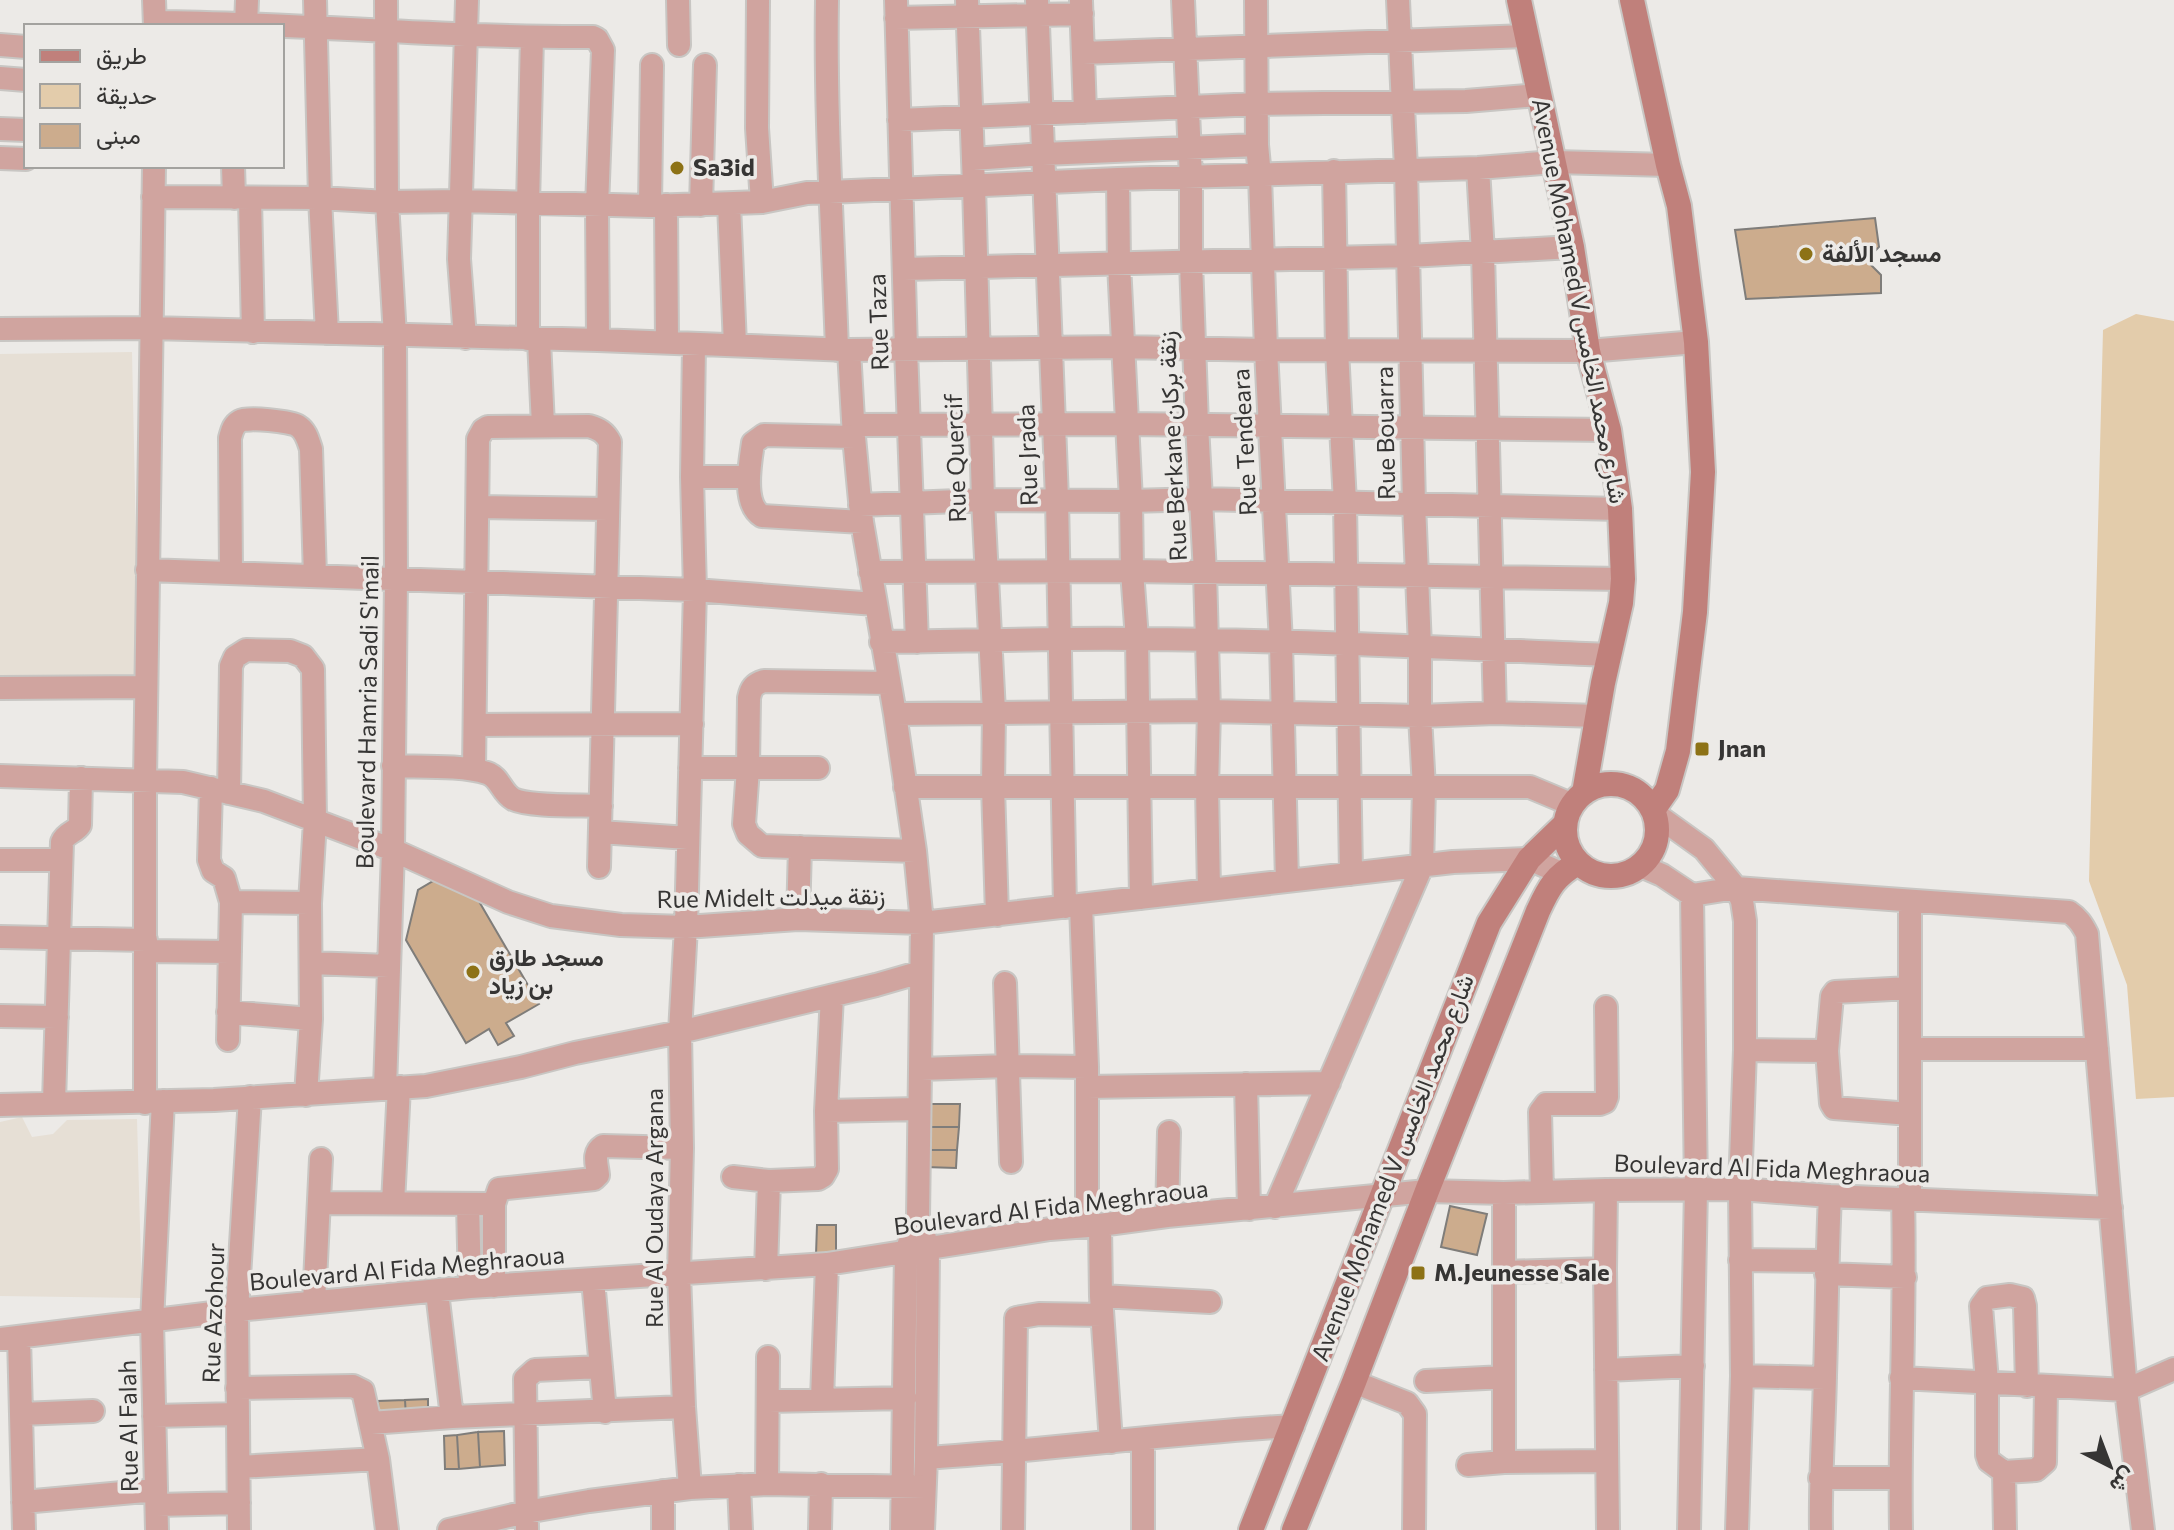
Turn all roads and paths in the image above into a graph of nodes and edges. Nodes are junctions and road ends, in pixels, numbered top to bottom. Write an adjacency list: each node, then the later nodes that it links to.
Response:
1 (247, 0): 20 (street)
2 (315, 0): 22 (street)
3 (386, 0): 23 (street, Boulevard Hamria Sadi S'mail)
4 (467, 0): 24 (street)
5 (678, 0): 29 (street)
6 (758, 0): 73 (street)
7 (827, 0): 67 (street)
8 (1183, 0): 32 (street, Rue Berkane زنقة بركان)
9 (1256, 0): 30 (street, Rue Tendeara)
10 (1398, 0): 27 (street, Rue Bouarra)
11 (1519, 0): 25 (street, Avenue Mohamed V شارع محمد الخامس)
12 (1632, 0): 55 (street)
13 (1082, 7): 14 (street); 33 (street)
14 (1038, 8): 16 (street); 43 (street, Rue Jrada)
15 (896, 9): 16 (street); 45 (street, Rue Taza)
16 (967, 9): 44 (street, Rue Quercif)
17 (187, 11): 18 (street); 19 (street)
18 (154, 16)
19 (232, 24)
20 (235, 24)
21 (284, 26): 22 (street)
22 (315, 26): 23 (street); 70 (street)
23 (385, 29): 24 (street); 72 (street, Boulevard Hamria Sadi S'mail)
24 (466, 33): 26 (street); 71 (street)
25 (1526, 36): 27 (street); 38 (street, Avenue Mohamed V شارع محمد الخامس)
26 (532, 37): 74 (street); 77 (street)
27 (1400, 41): 30 (street); 39 (street, Rue Bouarra)
28 (0, 45): 31 (street)
29 (679, 45)
30 (1257, 46): 32 (street); 40 (street, Rue Tendeara)
31 (24, 47)
32 (1185, 48): 33 (street); 41 (street, Rue Berkane زنقة بركان)
33 (1083, 53): 42 (street)
34 (652, 65): 78 (street)
35 (705, 65): 76 (street)
36 (0, 78): 37 (street)
37 (24, 80)
38 (1538, 95): 39 (street); 54 (street, Avenue Mohamed V شارع محمد الخامس)
39 (1402, 102): 40 (street); 59 (street, Rue Bouarra)
40 (1257, 104): 41 (street); 48 (street, Rue Tendeara)
41 (1188, 108): 42 (street); 49 (street, Rue Berkane زنقة بركان)
42 (1085, 112): 43 (street)
43 (1041, 114): 44 (street); 50 (street, Rue Jrada)
44 (972, 117): 45 (street); 53 (street, Rue Quercif)
45 (899, 120): 66 (street, Rue Taza)
46 (0, 129): 47 (street)
47 (24, 130)
48 (1257, 145): 49 (street); 61 (street, Rue Tendeara)
49 (1190, 148): 50 (street); 62 (street, Rue Berkane زنقة بركان)
50 (1043, 154): 53 (street); 64 (street, Rue Jrada)
51 (0, 158): 52 (street)
52 (24, 159)
53 (973, 159): 65 (street, Rue Quercif)
54 (1554, 162): 55 (street); 58 (street); 79 (street, Avenue Mohamed V شارع محمد الخامس)
55 (1668, 165): 98 (street)
56 (154, 168): 68 (street, Rue Al Falah)
57 (234, 168): 69 (street)
58 (1478, 168): 59 (street); 80 (street)
59 (1406, 169): 60 (street); 81 (street, Rue Bouarra)
60 (1334, 171): 61 (street); 82 (street)
61 (1260, 176): 62 (street); 83 (street, Rue Tendeara)
62 (1191, 178): 63 (street); 84 (street, Rue Berkane زنقة بركان)
63 (1118, 179): 64 (street); 85 (street)
64 (1043, 182): 65 (street); 86 (street, Rue Jrada)
65 (974, 186): 66 (street); 87 (street, Rue Quercif)
66 (901, 189): 67 (street); 88 (street, Rue Taza)
67 (831, 192): 73 (street); 106 (street)
68 (153, 197): 69 (street); 89 (street, Rue Al Falah)
69 (242, 198): 70 (street); 91 (street)
70 (320, 198): 72 (street); 92 (street)
71 (460, 201): 72 (street); 74 (street); 94 (street)
72 (387, 202): 93 (street, Boulevard Hamria Sadi S'mail)
73 (762, 202): 75 (street)
74 (528, 204): 77 (street); 95 (street)
75 (729, 204): 76 (street); 100 (street)
76 (701, 205): 78 (street)
77 (597, 206): 78 (street); 96 (street)
78 (658, 206): 97 (street)
79 (1572, 247): 80 (street); 111 (street, Avenue Mohamed V شارع محمد الخامس)
80 (1483, 253): 81 (street); 109 (street)
81 (1409, 256): 82 (street); 110 (street, Rue Bouarra)
82 (1336, 258): 83 (street); 108 (street)
83 (1264, 261): 84 (street); 107 (street, Rue Tendeara)
84 (1191, 262): 85 (street); 104 (street, Rue Berkane زنقة بركان)
85 (1119, 264): 86 (street); 101 (street)
86 (1047, 267): 87 (street); 103 (street, Rue Jrada)
87 (976, 268): 88 (street); 102 (street, Rue Quercif)
88 (904, 269): 105 (street, Rue Taza)
89 (150, 328): 90 (street); 91 (street); 139 (street, Rue Al Falah)
90 (0, 329)
91 (253, 332): 92 (street)
92 (327, 333): 93 (street)
93 (395, 336): 94 (street); 152 (street, Boulevard Hamria Sadi S'mail)
94 (465, 338): 95 (street)
95 (533, 339): 96 (street); 116 (street)
96 (598, 340): 97 (street)
97 (667, 342): 99 (street)
98 (1696, 342): 111 (street); 204 (street)
99 (694, 345): 100 (street); 124 (street, Rue Al Oudaya Argana)
100 (735, 345): 106 (street)
101 (1123, 347): 103 (street); 104 (street); 113 (street)
102 (978, 348): 103 (street); 105 (street); 114 (street, Rue Quercif)
103 (1050, 348): 112 (street, Rue Jrada)
104 (1195, 348): 107 (street); 115 (street, Rue Berkane زنقة بركان)
105 (906, 349): 106 (street); 117 (street, Rue Taza)
106 (843, 350): 123 (street)
107 (1266, 350): 108 (street); 118 (street, Rue Tendeara)
108 (1337, 350): 110 (street); 119 (street)
109 (1485, 350): 110 (street); 111 (street); 121 (street)
110 (1411, 351): 120 (street, Rue Bouarra)
111 (1588, 351): 122 (street, Avenue Mohamed V شارع محمد الخامس)
112 (1053, 424): 113 (street); 114 (street); 126 (street, Rue Jrada)
113 (1127, 424): 115 (street); 129 (street)
114 (980, 425): 117 (street); 128 (street, Rue Quercif)
115 (1197, 425): 118 (street); 127 (street, Rue Berkane زنقة بركان)
116 (543, 426): 135 (street); 136 (street)
117 (909, 426): 123 (street); 130 (street, Rue Taza)
118 (1270, 426): 119 (street); 131 (street, Rue Tendeara)
119 (1342, 426): 120 (street); 132 (street)
120 (1413, 428): 121 (street); 133 (street, Rue Bouarra)
121 (1487, 428): 122 (street); 134 (street)
122 (1609, 430): 137 (street, Avenue Mohamed V شارع محمد الخامس)
123 (854, 431): 125 (street); 138 (street)
124 (692, 477): 125 (street); 156 (street, Rue Al Oudaya Argana)
125 (748, 477): 138 (street)
126 (1057, 499): 128 (street); 129 (street); 141 (street, Rue Jrada)
127 (1201, 499): 129 (street); 131 (street); 147 (street, Rue Berkane زنقة بركان)
128 (983, 500): 130 (street); 140 (street, Rue Quercif)
129 (1131, 501): 142 (street)
130 (911, 502): 138 (street); 144 (street, Rue Taza)
131 (1274, 502): 132 (street); 145 (street, Rue Tendeara)
132 (1345, 503): 133 (street); 148 (street)
133 (1414, 504): 134 (street); 149 (street, Rue Bouarra)
134 (1489, 506): 137 (street); 151 (street)
135 (478, 507): 136 (street); 154 (street)
136 (608, 509): 155 (street)
137 (1620, 509): 153 (street, Avenue Mohamed V شارع محمد الخامس)
138 (861, 513): 143 (street)
139 (147, 570): 146 (street); 170 (street, Rue Al Falah)
140 (986, 571): 141 (street); 144 (street); 158 (street, Rue Quercif)
141 (1058, 571): 142 (street); 159 (street, Rue Jrada)
142 (1132, 571): 147 (street); 160 (street)
143 (870, 572): 144 (street); 157 (street)
144 (915, 572): 163 (street, Rue Taza)
145 (1278, 572): 147 (street); 148 (street); 164 (street, Rue Tendeara)
146 (231, 573): 150 (street); 150 (street)
147 (1205, 573): 161 (street, Rue Berkane زنقة بركان)
148 (1346, 574): 149 (street); 165 (street)
149 (1416, 574): 151 (street); 166 (street, Rue Bouarra)
150 (315, 576): 152 (street)
151 (1490, 576): 153 (street); 167 (street)
152 (396, 579): 154 (street); 185 (street, Boulevard Hamria Sadi S'mail)
153 (1623, 579): 168 (street, Avenue Mohamed V شارع محمد الخامس)
154 (477, 582): 155 (street); 184 (street)
155 (607, 586): 156 (street); 182 (street)
156 (695, 590): 157 (street); 183 (street, Rue Al Oudaya Argana)
157 (875, 604): 162 (street)
158 (990, 639): 159 (street); 163 (street); 174 (street, Rue Quercif)
159 (1059, 639): 160 (street); 172 (street, Rue Jrada)
160 (1137, 639): 161 (street); 175 (street)
161 (1206, 640): 164 (street); 173 (street, Rue Berkane زنقة بركان)
162 (881, 642): 163 (street); 169 (street)
163 (917, 642)
164 (1281, 643): 165 (street); 176 (street, Rue Tendeara)
165 (1347, 644): 166 (street); 179 (street)
166 (1420, 647): 167 (street); 180 (street, Rue Bouarra)
167 (1492, 649): 168 (street); 177 (street)
168 (1609, 655): 181 (street, Avenue Mohamed V شارع محمد الخامس)
169 (889, 683): 178 (street); 187 (street)
170 (146, 687): 171 (street); 192 (street, Rue Al Falah)
171 (0, 688)
172 (1062, 711): 174 (street); 175 (street); 193 (street, Rue Jrada)
173 (1209, 711): 175 (street); 176 (street); 197 (street, Rue Berkane زنقة بركان)
174 (994, 712): 178 (street); 196 (street, Rue Quercif)
175 (1138, 712): 194 (street)
176 (1283, 713): 179 (street); 198 (street, Rue Tendeara)
177 (1495, 713): 180 (street); 181 (street)
178 (895, 714): 195 (street)
179 (1349, 714): 180 (street); 200 (street)
180 (1420, 716): 199 (street, Rue Bouarra)
181 (1598, 716): 203 (street, Avenue Mohamed V شارع محمد الخامس)
182 (603, 724): 183 (street); 184 (street); 202 (street)
183 (692, 724): 186 (street, Rue Al Oudaya Argana)
184 (475, 725): 189 (street)
185 (393, 766): 189 (street); 209 (street, Boulevard Hamria Sadi S'mail)
186 (690, 768): 187 (street); 207 (street, Rue Al Oudaya Argana)
187 (748, 768): 188 (street); 208 (street)
188 (818, 768)
189 (474, 770): 202 (street)
190 (0, 776): 191 (street, Rue Midelt زنقة ميدلت)
191 (81, 778): 192 (street, Rue Midelt زنقة ميدلت); 213 (street)
192 (145, 780): 201 (street, Rue Midelt زنقة ميدلت); 234 (street, Rue Al Falah)
193 (1063, 786): 194 (street); 196 (street); 227 (street, Rue Jrada)
194 (1140, 786): 197 (street); 223 (street)
195 (905, 787): 196 (street); 210 (street)
196 (993, 787): 228 (street, Rue Quercif)
197 (1207, 788): 198 (street); 221 (street, Rue Berkane زنقة بركان)
198 (1285, 788): 200 (street); 219 (street, Rue Tendeara)
199 (1424, 788): 200 (street); 203 (street); 214 (street, Rue Bouarra)
200 (1349, 789): 218 (street)
201 (220, 791): 205 (street, Rue Midelt زنقة ميدلت); 205 (street); 225 (street)
202 (601, 806): 206 (street)
203 (1574, 807): 204 (street); 211 (street, Avenue Mohamed V شارع محمد الخامس); 217 (street)
204 (1654, 812): 215 (street); 220 (street)
205 (315, 821): 209 (street, Rue Midelt زنقة ميدلت); 226 (street)
206 (600, 832): 207 (street); 216 (street)
207 (688, 838): 231 (street, Rue Al Oudaya Argana)
208 (800, 847): 210 (street); 229 (street)
209 (393, 850): 231 (street, Rue Midelt زنقة ميدلت); 237 (street, Boulevard Hamria Sadi S'mail)
210 (915, 851): 230 (street)
211 (1529, 859): 214 (street, Rue Midelt زنقة ميدلت); 217 (street, Rue Midelt زنقة ميدلت); 279 (street, Avenue Mohamed V شارع محمد الخامس)
212 (0, 860): 213 (street)
213 (60, 860): 233 (street)
214 (1422, 866): 218 (street, Rue Midelt زنقة ميدلت); 256 (street)
215 (1641, 866): 217 (street); 222 (street)
216 (599, 867)
217 (1570, 868): 276 (street, Avenue Mohamed V شارع محمد الخامس)
218 (1351, 874): 219 (street, Rue Midelt زنقة ميدلت)
219 (1287, 881): 221 (street, Rue Midelt زنقة ميدلت)
220 (1736, 888): 222 (street); 224 (street); 251 (street)
221 (1209, 890): 223 (street, Rue Midelt زنقة ميدلت)
222 (1692, 895): 273 (street)
223 (1141, 898): 227 (street, Rue Midelt زنقة ميدلت)
224 (1910, 901): 240 (street); 250 (street)
225 (231, 902): 226 (street); 235 (street)
226 (310, 903): 236 (street)
227 (1073, 906): 228 (street, Rue Midelt زنقة ميدلت); 255 (street, Rue Jrada)
228 (997, 915): 230 (street, Rue Midelt زنقة ميدلت)
229 (798, 919): 230 (street, Rue Midelt زنقة ميدلت); 231 (street, Rue Midelt زنقة ميدلت)
230 (922, 923): 238 (street)
231 (686, 927): 247 (street, Rue Al Oudaya Argana)
232 (0, 937): 233 (street)
233 (59, 939): 234 (street); 245 (street)
234 (146, 945): 235 (street); 262 (street, Rue Al Falah)
235 (230, 952): 243 (street)
236 (311, 963): 237 (street); 246 (street)
237 (389, 966): 258 (street, Boulevard Hamria Sadi S'mail)
238 (921, 972): 241 (street); 254 (street)
239 (1005, 983): 253 (street)
240 (1910, 988): 249 (street); 252 (street)
241 (832, 996): 247 (street); 265 (street)
242 (1606, 1007): 277 (street)
243 (228, 1012): 246 (street); 248 (street)
244 (0, 1016): 245 (street)
245 (57, 1017): 261 (street)
246 (311, 1019): 259 (street)
247 (680, 1032): 258 (street); 268 (street, Rue Al Oudaya Argana)
248 (228, 1040)
249 (1911, 1049): 250 (street); 266 (street)
250 (2097, 1049): 287 (street)
251 (1745, 1050): 252 (street); 274 (street)
252 (1827, 1051): 266 (street)
253 (1007, 1066): 254 (street); 255 (street); 270 (street)
254 (921, 1069): 264 (street)
255 (1087, 1077): 257 (street); 290 (street, Rue Jrada)
256 (1329, 1083): 257 (street); 286 (street)
257 (1246, 1084): 288 (street)
258 (392, 1087): 259 (street); 283 (street, Boulevard Hamria Sadi S'mail)
259 (306, 1095): 260 (street)
260 (250, 1097): 262 (street); 307 (street, Rue Azohour)
261 (54, 1102): 262 (street); 263 (street)
262 (154, 1102): 308 (street, Rue Al Falah)
263 (0, 1105)
264 (918, 1109): 265 (street); 291 (street)
265 (826, 1111): 272 (street)
266 (1910, 1114): 281 (street)
267 (1169, 1132): 289 (street)
268 (682, 1148): 285 (street); 298 (street, Rue Al Oudaya Argana)
269 (321, 1159): 282 (street)
270 (1011, 1162)
271 (733, 1177): 272 (street)
272 (769, 1181): 295 (street)
273 (1696, 1189): 274 (street, Boulevard Al Fida Meghraoua); 275 (street, Boulevard Al Fida Meghraoua); 311 (street)
274 (1740, 1189): 280 (street, Boulevard Al Fida Meghraoua); 292 (street)
275 (1606, 1190): 277 (street, Boulevard Al Fida Meghraoua); 296 (street)
276 (1427, 1191): 278 (street, Boulevard Al Fida Meghraoua); 279 (street, Boulevard Al Fida Meghraoua); 320 (street, Avenue Mohamed V شارع محمد الخامس)
277 (1542, 1192): 278 (street, Boulevard Al Fida Meghraoua)
278 (1504, 1193): 297 (street)
279 (1382, 1194): 286 (street, Boulevard Al Fida Meghraoua); 337 (street, Avenue Mohamed V شارع محمد الخامس)
280 (1830, 1196): 281 (street, Boulevard Al Fida Meghraoua); 294 (street)
281 (1906, 1199): 287 (street, Boulevard Al Fida Meghraoua); 299 (street)
282 (320, 1203): 283 (street); 304 (street)
283 (393, 1203): 284 (street)
284 (468, 1204): 285 (street); 302 (street)
285 (494, 1204): 301 (street)
286 (1275, 1207): 288 (street, Boulevard Al Fida Meghraoua)
287 (2111, 1208): 324 (street)
288 (1249, 1209): 289 (street, Boulevard Al Fida Meghraoua)
289 (1167, 1216): 290 (street, Boulevard Al Fida Meghraoua)
290 (1094, 1225): 291 (street, Boulevard Al Fida Meghraoua); 306 (street, Rue Jrada)
291 (917, 1250): 293 (street, Boulevard Al Fida Meghraoua); 325 (street); 341 (street)
292 (1740, 1260): 294 (street); 315 (street)
293 (827, 1264): 295 (street, Boulevard Al Fida Meghraoua); 326 (street)
294 (1826, 1267): 299 (street); 317 (street)
295 (766, 1269): 298 (street, Boulevard Al Fida Meghraoua)
296 (1605, 1269): 297 (street); 314 (street)
297 (1504, 1272): 316 (street)
298 (679, 1274): 300 (street, Boulevard Al Fida Meghraoua); 328 (street, Rue Al Oudaya Argana)
299 (1905, 1277): 318 (street)
300 (593, 1280): 301 (street, Boulevard Al Fida Meghraoua); 312 (street)
301 (494, 1286): 302 (street, Boulevard Al Fida Meghraoua)
302 (470, 1287): 303 (street, Boulevard Al Fida Meghraoua)
303 (437, 1292): 304 (street, Boulevard Al Fida Meghraoua); 335 (street)
304 (314, 1302): 307 (street, Boulevard Al Fida Meghraoua)
305 (1210, 1302): 306 (street)
306 (1102, 1305): 339 (street, Rue Jrada); 340 (street)
307 (237, 1310): 308 (street, Boulevard Al Fida Meghraoua); 323 (street, Rue Azohour)
308 (152, 1321): 309 (street, Boulevard Al Fida Meghraoua); 334 (street, Rue Al Falah)
309 (10, 1338): 331 (street)
310 (768, 1357): 327 (street)
311 (1693, 1366): 314 (street); 377 (street)
312 (601, 1367): 330 (street); 333 (street)
313 (2174, 1369): 324 (street)
314 (1606, 1370): 343 (street)
315 (1742, 1376): 317 (street); 378 (street)
316 (1504, 1377): 319 (street); 344 (street)
317 (1825, 1378): 349 (street)
318 (1901, 1378): 321 (street); 350 (street)
319 (1426, 1381)
320 (1354, 1382): 374 (street, Avenue Mohamed V شارع محمد الخامس); 375 (street)
321 (1987, 1382): 322 (street); 322 (street); 347 (street)
322 (2037, 1386): 324 (street); 347 (street)
323 (237, 1388): 332 (street, Rue Azohour); 336 (street)
324 (2126, 1390): 382 (street)
325 (905, 1398): 326 (street); 354 (street)
326 (822, 1399): 327 (street)
327 (769, 1401): 351 (street)
328 (684, 1407): 330 (street); 355 (street, Rue Al Oudaya Argana)
329 (93, 1411): 331 (street)
330 (605, 1412): 333 (street)
331 (21, 1414): 348 (street)
332 (237, 1414): 334 (street); 346 (street, Rue Azohour)
333 (525, 1415): 335 (street); 360 (street)
334 (154, 1416): 357 (street, Rue Al Falah)
335 (452, 1417): 336 (street)
336 (371, 1423): 342 (street)
337 (1293, 1426): 338 (street); 373 (street, Avenue Mohamed V شارع محمد الخامس)
338 (1143, 1439): 339 (street); 372 (street)
339 (1111, 1442): 340 (street)
340 (1015, 1452): 341 (street); 371 (street)
341 (926, 1458): 354 (street)
342 (378, 1459): 346 (street); 364 (street)
343 (1607, 1461): 344 (street); 376 (street)
344 (1504, 1462): 345 (street)
345 (1468, 1465)
346 (239, 1467): 359 (street, Rue Azohour)
347 (2004, 1472): 381 (street)
348 (11, 1474): 358 (street)
349 (1820, 1478): 350 (street); 379 (street)
350 (1900, 1478): 380 (street)
351 (767, 1484): 352 (street); 353 (street)
352 (821, 1484): 354 (street); 368 (street)
353 (739, 1485): 355 (street); 367 (street)
354 (913, 1487): 369 (street); 370 (street)
355 (690, 1488): 356 (street)
356 (663, 1491): 360 (street); 366 (street)
357 (156, 1497): 358 (street); 359 (street); 362 (street, Rue Al Falah)
358 (23, 1502): 361 (street)
359 (239, 1503): 363 (street, Rue Azohour)
360 (527, 1521): 365 (street)
361 (24, 1530)
362 (157, 1530)
363 (239, 1530)
364 (387, 1530)
365 (449, 1530)
366 (663, 1530)
367 (741, 1530)
368 (820, 1530)
369 (902, 1530)
370 (923, 1530)
371 (1013, 1530)
372 (1143, 1530)
373 (1251, 1530)
374 (1294, 1530)
375 (1414, 1530)
376 (1608, 1530)
377 (1689, 1530)
378 (1737, 1530)
379 (1821, 1530)
380 (1901, 1530)
381 (2005, 1530)
382 (2143, 1530)

